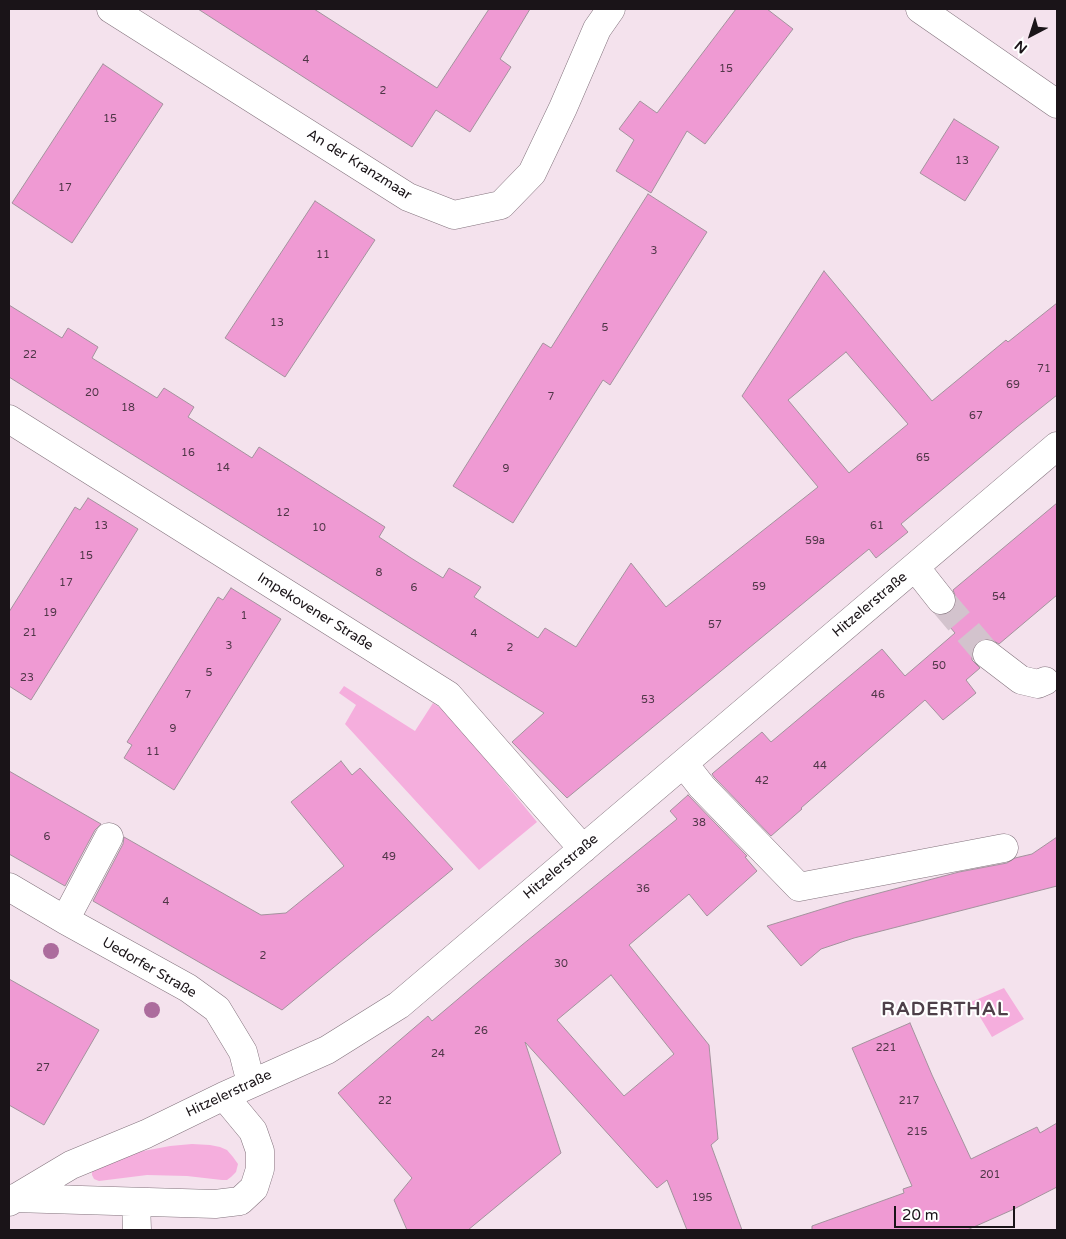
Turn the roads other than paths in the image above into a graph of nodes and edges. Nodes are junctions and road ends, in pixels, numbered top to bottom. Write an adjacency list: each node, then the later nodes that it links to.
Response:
1 (111, 9): 2 (street, An der Kranzmaar)
2 (611, 9)
3 (920, 9): 4 (street)
4 (952, 17): 5 (street)
5 (1057, 104)
6 (9, 419): 15 (street, Impekovener Straße)
7 (1057, 446): 8 (street, Hitzelerstraße)
8 (915, 567): 9 (street); 12 (street, Hitzelerstraße)
9 (941, 600)
10 (987, 654): 11 (street)
11 (1045, 681)
12 (684, 764): 14 (street); 15 (street, Hitzelerstraße)
13 (109, 837): 17 (street)
14 (1004, 848)
15 (583, 849): 18 (street, Hitzelerstraße)
16 (9, 887): 17 (street, Uedorfer Straße)
17 (65, 920): 18 (street, Uedorfer Straße)
18 (251, 1083): 19 (street, Hitzelerstraße)
19 (224, 1096): 20 (street, Hitzelerstraße); 21 (street)
20 (12, 1200): 21 (street)
21 (136, 1202): 22 (street)
22 (137, 1230)

